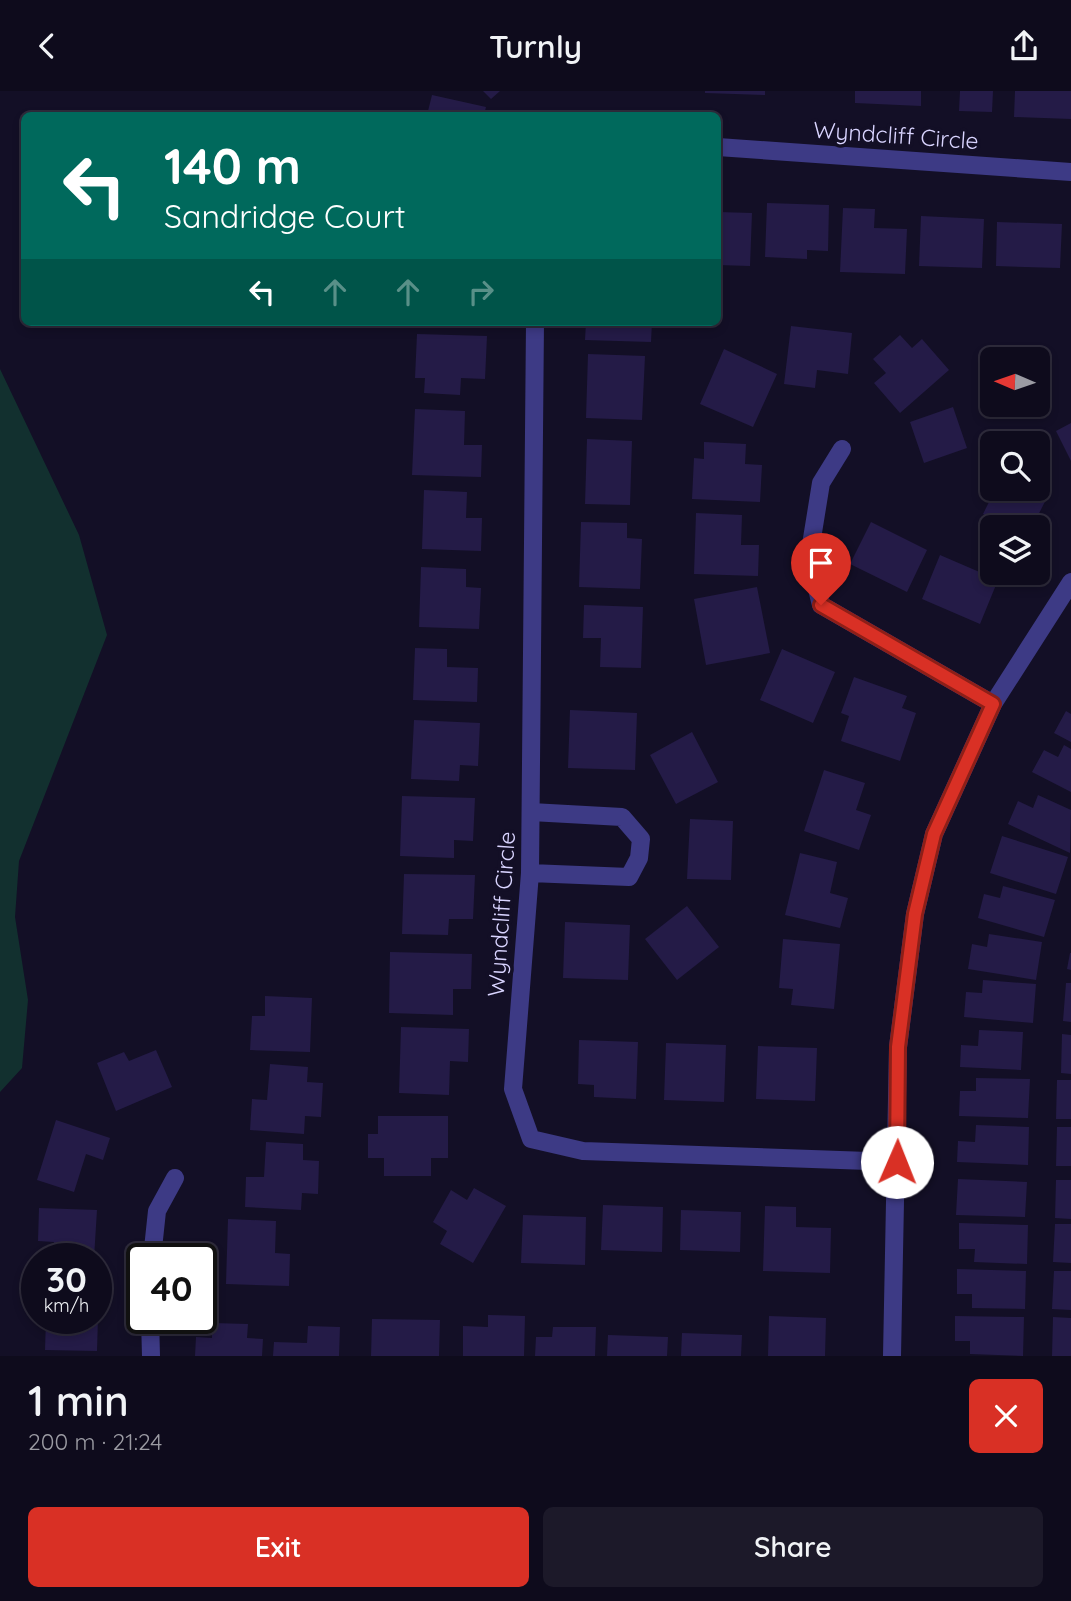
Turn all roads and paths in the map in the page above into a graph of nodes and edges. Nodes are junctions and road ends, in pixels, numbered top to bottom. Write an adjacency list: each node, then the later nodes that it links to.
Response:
1 (721, 147): 2 (street, Wyndcliff Circle)
2 (1071, 172)
3 (535, 326): 7 (street, Wyndcliff Circle)
4 (842, 449): 6 (street)
5 (1071, 582): 6 (street)
6 (993, 704): 9 (street)
7 (531, 812): 8 (street, Wyndcliff Circle); 8 (street)
8 (530, 873): 9 (street, Wyndcliff Circle)
9 (897, 1162): 14 (street)
10 (175, 1178): 11 (street)
11 (154, 1243)
12 (150, 1334): 13 (street)
13 (151, 1356)
14 (892, 1356)

